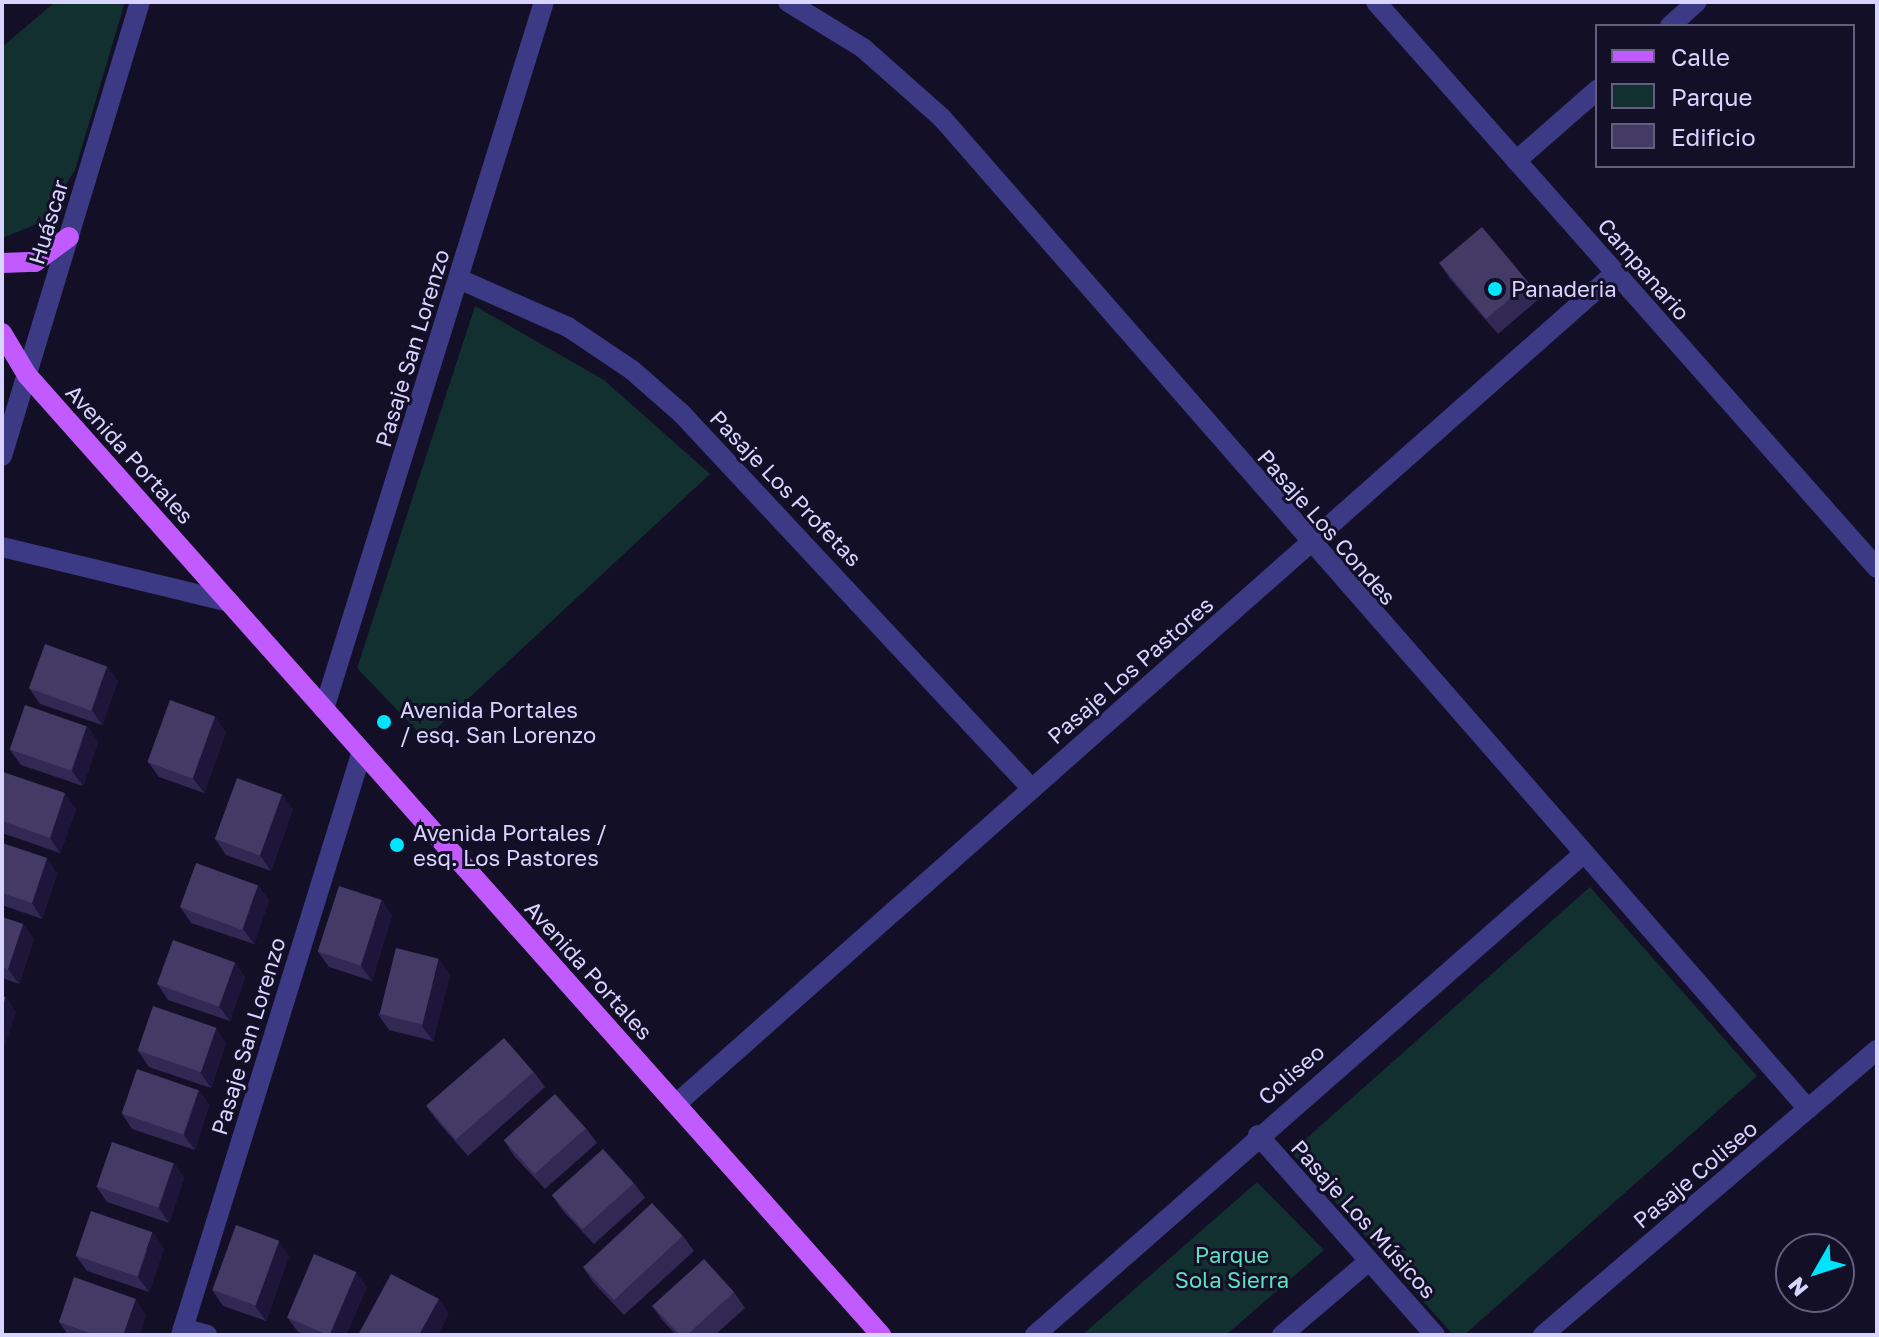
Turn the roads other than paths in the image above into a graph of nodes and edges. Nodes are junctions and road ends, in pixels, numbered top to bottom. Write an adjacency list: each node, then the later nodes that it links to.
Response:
1 (140, 2): 9 (street, Huáscar)
2 (544, 2): 12 (street, Pasaje San Lorenzo)
3 (788, 2): 16 (street, Pasaje Los Condes)
4 (1376, 2): 8 (street, Campanario)
5 (1697, 2): 6 (street)
6 (1672, 24)
7 (1595, 92): 8 (street)
8 (1516, 161): 11 (street, Campanario)
9 (69, 237): 10 (main road); 14 (street, Huáscar)
10 (2, 263)
11 (1615, 273): 16 (street, Pasaje Los Pastores); 18 (street, Campanario)
12 (459, 279): 20 (street, Pasaje San Lorenzo); 22 (street, Pasaje Los Profetas)
13 (2, 333): 14 (main road, Avenida Portales)
14 (27, 375): 15 (street, Huáscar); 19 (main road, Avenida Portales)
15 (2, 456)
16 (1309, 544): 22 (street, Pasaje Los Pastores); 23 (street, Pasaje Los Condes)
17 (2, 547): 19 (street)
18 (1877, 568)
19 (229, 602): 20 (main road, Avenida Portales)
20 (324, 709): 21 (main road, Avenida Portales)
21 (362, 751): 25 (main road, Avenida Portales); 29 (street, Pasaje San Lorenzo)
22 (1032, 789): 25 (street, Pasaje Los Pastores)
23 (1583, 854): 26 (street, Pasaje Los Condes); 27 (street, Coliseo)
24 (1877, 1050): 26 (street, Pasaje Coliseo)
25 (676, 1104): 31 (main road, Avenida Portales)
26 (1808, 1109): 35 (street, Pasaje Coliseo)
27 (1258, 1135): 28 (street, Pasaje Los Músicos); 32 (street, Coliseo)
28 (1369, 1261): 33 (street); 34 (street, Pasaje Los Músicos)
29 (182, 1331): 30 (street)
30 (207, 1335)
31 (881, 1335)
32 (1035, 1335)
33 (1282, 1335)
34 (1435, 1335)
35 (1543, 1335)

